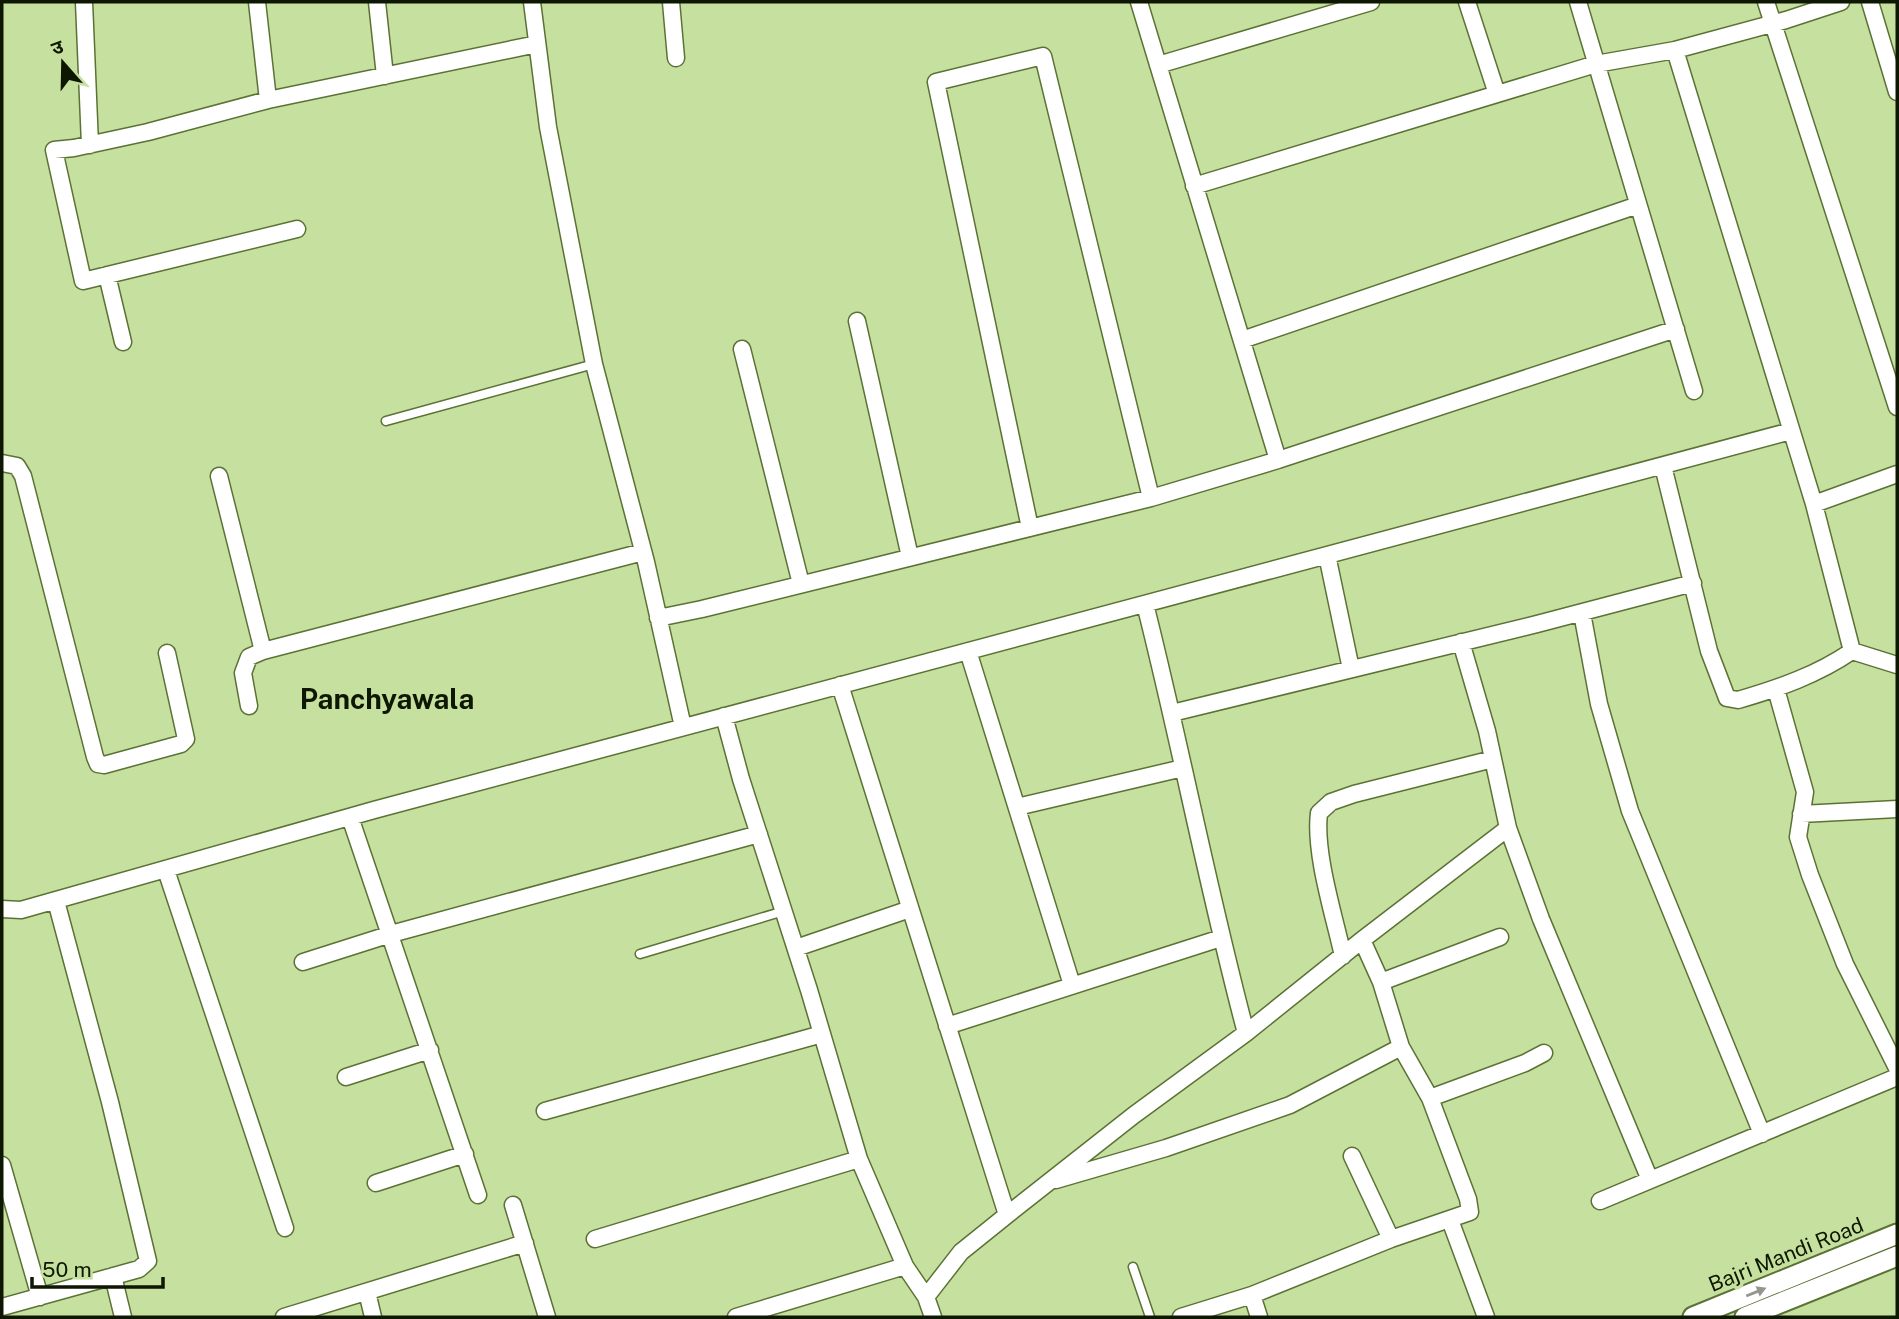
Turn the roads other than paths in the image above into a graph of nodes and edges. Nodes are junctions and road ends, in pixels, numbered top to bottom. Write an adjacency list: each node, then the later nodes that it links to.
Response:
1 (85, 2): 23 (street)
2 (257, 2): 22 (street)
3 (377, 2): 19 (street)
4 (532, 2): 14 (street)
5 (671, 2): 16 (street)
6 (1139, 2): 18 (street)
7 (1371, 2): 18 (street)
8 (1467, 2): 21 (street)
9 (1578, 2): 17 (street)
10 (1766, 2): 13 (street)
11 (1841, 2): 13 (street)
12 (1870, 2): 20 (street)
13 (1773, 22): 15 (street); 35 (street)
14 (537, 44): 19 (street); 33 (street)
15 (1675, 50): 17 (street); 37 (street)
16 (676, 58)
17 (1596, 64): 21 (street); 25 (street)
18 (1158, 65): 24 (street)
19 (385, 76): 22 (street)
20 (1897, 92)
21 (1497, 94): 24 (street)
22 (268, 100): 23 (street)
23 (90, 145): 27 (street)
24 (1194, 186): 30 (street)
25 (1638, 205): 29 (street); 30 (street)
26 (297, 229): 27 (street)
27 (107, 275): 31 (street)
28 (857, 321): 48 (street)
29 (1676, 329): 34 (street); 38 (street)
30 (1242, 340): 38 (street)
31 (123, 342)
32 (742, 348): 50 (street)
33 (594, 364): 36 (lane); 46 (street)
34 (1694, 391)
35 (1897, 407)
36 (386, 421)
37 (1791, 431): 40 (street); 44 (street)
38 (1278, 460): 43 (street)
39 (2, 463): 58 (street)
40 (1662, 466): 47 (street); 49 (street)
41 (1897, 474): 44 (street)
42 (219, 477): 55 (street)
43 (1151, 498): 45 (street); 45 (street)
44 (1814, 505): 57 (street)
45 (1030, 528): 48 (street)
46 (643, 552): 53 (street); 55 (street)
47 (1327, 555): 51 (street); 60 (street)
48 (910, 557): 50 (street)
49 (1693, 583): 52 (street); 62 (street)
50 (802, 584): 53 (street)
51 (1145, 604): 56 (street); 64 (street)
52 (1582, 612): 54 (street); 101 (street)
53 (658, 618): 66 (street)
54 (1461, 642): 60 (street); 67 (street)
55 (263, 651): 63 (street)
56 (968, 651): 61 (street); 69 (street)
57 (1852, 651): 59 (street); 62 (street)
58 (167, 653)
59 (1897, 665)
60 (1351, 669): 64 (street)
61 (840, 685): 65 (street); 78 (street)
62 (1776, 689): 71 (street)
63 (249, 706)
64 (1172, 713): 68 (street)
65 (724, 716): 66 (street); 74 (street)
66 (683, 727): 72 (street)
67 (1493, 759): 73 (street); 86 (street)
68 (1183, 768): 69 (street); 82 (street)
69 (1017, 807): 89 (street)
70 (1897, 809): 71 (street)
71 (1801, 814): 96 (street)
72 (350, 817): 75 (street); 80 (street)
73 (1508, 828): 83 (street); 106 (street)
74 (759, 834): 79 (street); 80 (street)
75 (166, 870): 76 (street); 114 (street)
76 (56, 901): 77 (street); 122 (street)
77 (2, 909)
78 (910, 909): 84 (street); 90 (street)
79 (784, 911): 84 (street); 85 (lane)
80 (391, 934): 87 (street); 94 (street)
81 (1500, 936): 88 (street)
82 (1221, 938): 89 (street); 91 (street)
83 (1362, 940): 86 (street); 88 (street)
84 (796, 948): 92 (street)
85 (640, 954)
86 (1343, 956): 91 (street)
87 (303, 962)
88 (1381, 982): 93 (street)
89 (1072, 985): 90 (street)
90 (947, 1026): 112 (street)
91 (1247, 1033): 108 (street)
92 (822, 1034): 100 (street); 104 (street)
93 (1401, 1047): 99 (street); 108 (street)
94 (430, 1050): 97 (street); 102 (street)
95 (1544, 1052): 99 (street)
96 (1897, 1068)
97 (346, 1077)
98 (1897, 1077): 101 (street)
99 (1430, 1098): 113 (street)
100 (545, 1111)
101 (1762, 1134): 106 (street)
102 (465, 1154): 107 (street); 109 (street)
103 (1352, 1156): 116 (street)
104 (859, 1159): 117 (street); 120 (street)
105 (2, 1165): 125 (street)
106 (1650, 1180): 110 (street)
107 (376, 1183)
108 (1047, 1183): 112 (street)
109 (478, 1195)
110 (1600, 1201)
111 (513, 1205): 118 (street)
112 (1007, 1215): 126 (street)
113 (1450, 1220): 116 (street); 137 (street)
114 (285, 1228)
115 (1897, 1234): 138 (street, Bajri Mandi Road, one-way to 115)
116 (1391, 1239): 124 (street)
117 (595, 1240)
118 (525, 1243): 123 (street); 131 (street)
119 (1897, 1256): 139 (street)
120 (905, 1266): 126 (street); 132 (street)
121 (1133, 1267): 134 (lane)
122 (113, 1276): 125 (street); 128 (street)
123 (367, 1292): 129 (street); 130 (street)
124 (1252, 1296): 135 (street); 136 (street)
125 (40, 1297): 127 (street)
126 (926, 1297): 133 (street)
127 (2, 1307)
128 (123, 1317)
129 (284, 1317)
130 (373, 1317)
131 (547, 1317)
132 (736, 1317)
133 (933, 1317)
134 (1150, 1317)
135 (1181, 1317)
136 (1259, 1317)
137 (1486, 1317)
138 (1693, 1317)
139 (1745, 1317)

